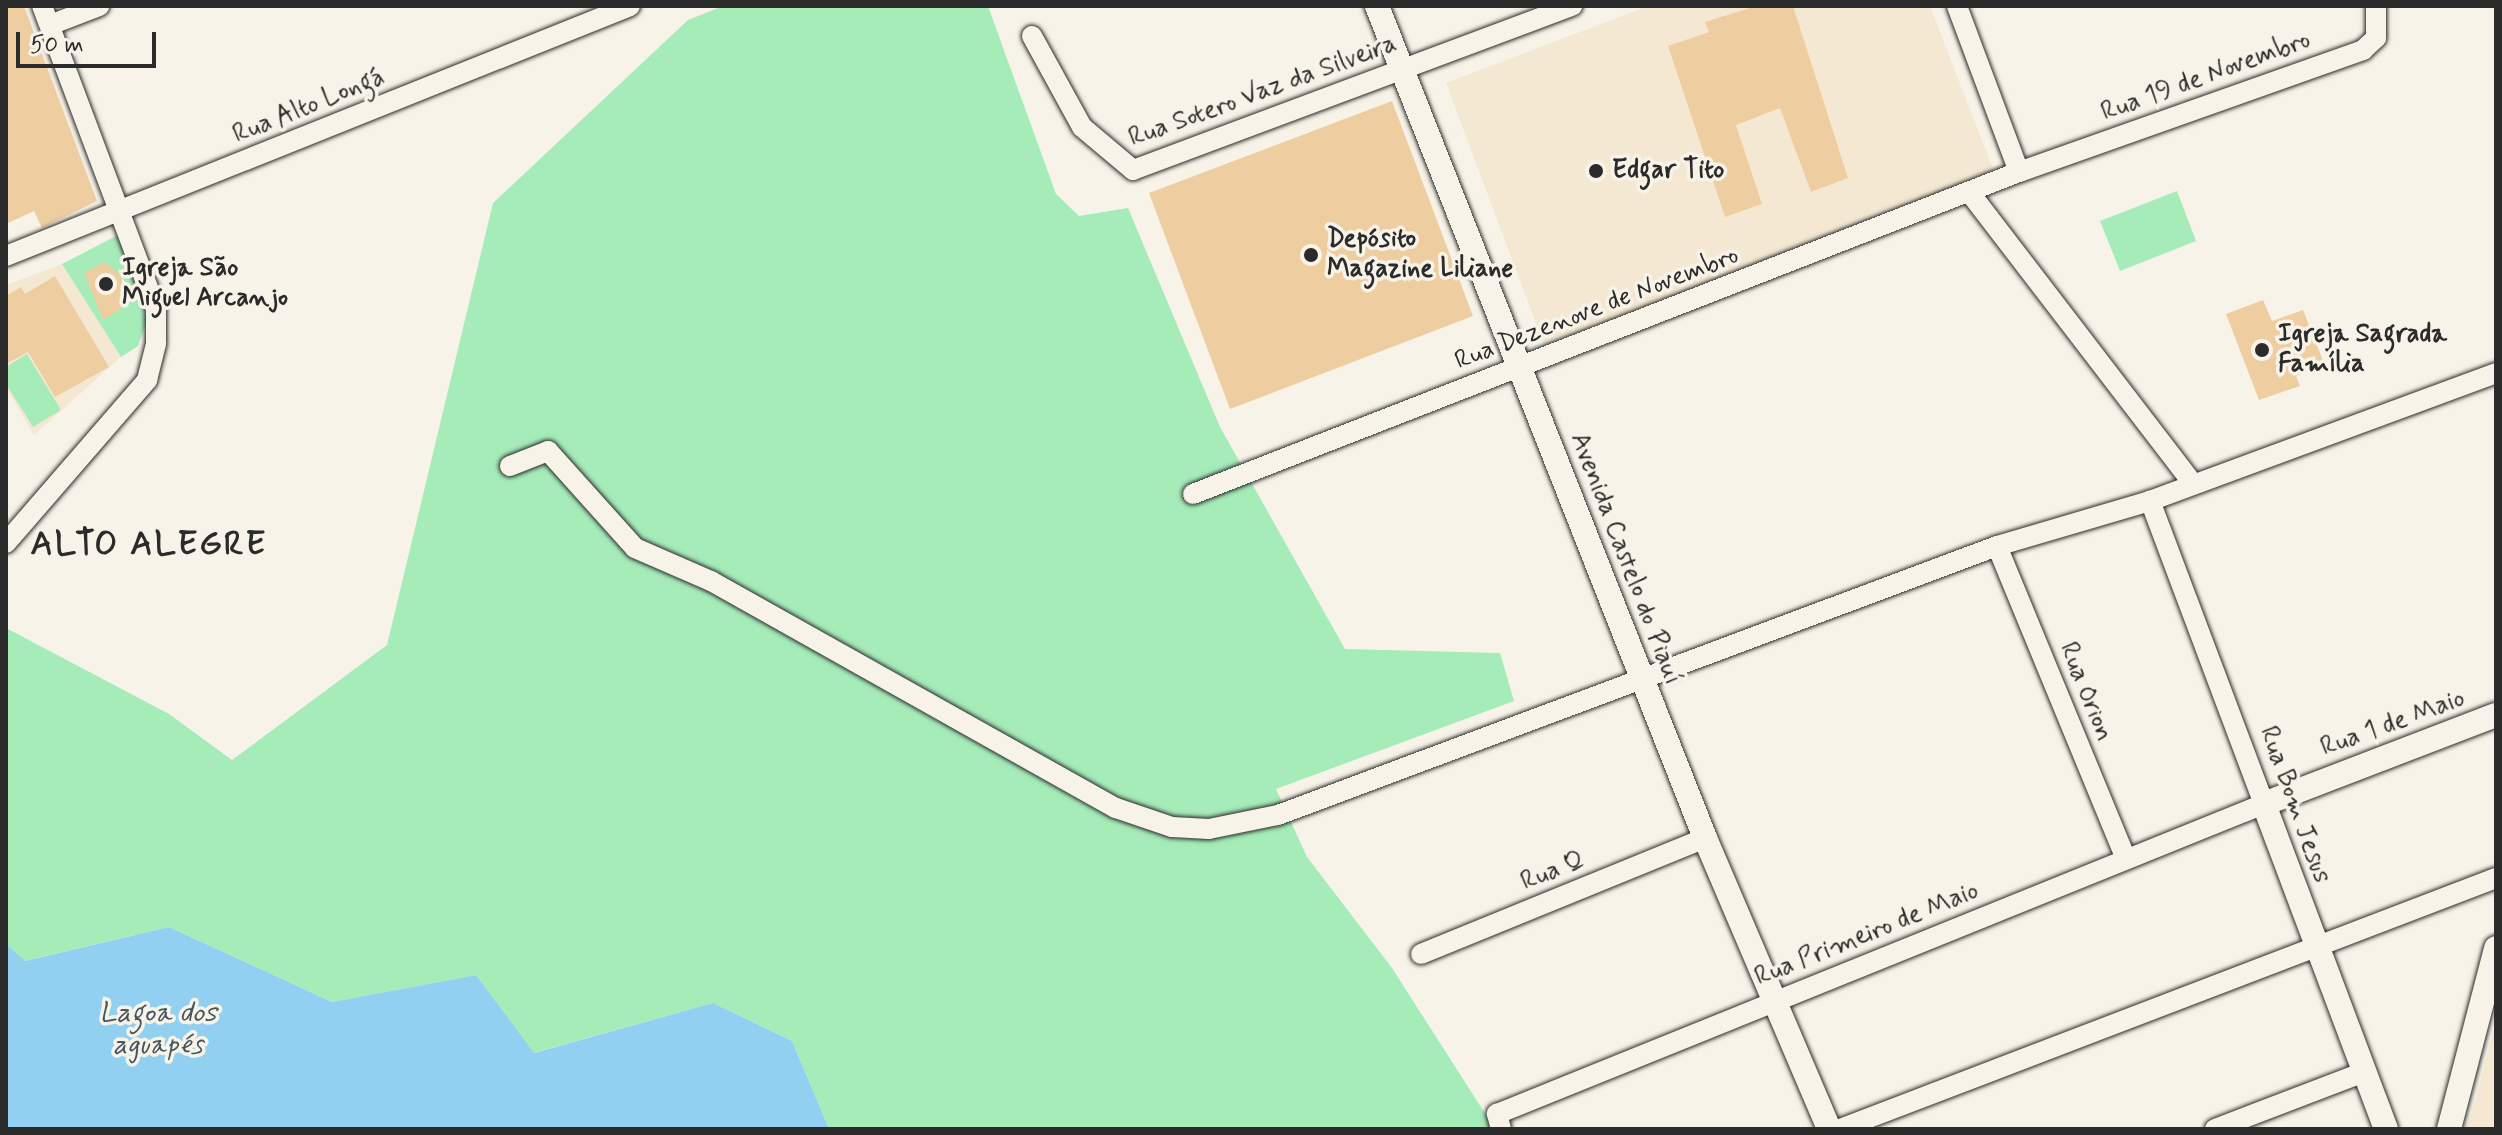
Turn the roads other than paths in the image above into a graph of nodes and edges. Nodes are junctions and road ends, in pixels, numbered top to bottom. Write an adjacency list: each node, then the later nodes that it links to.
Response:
1 (99, 6): 7 (street)
2 (630, 6): 12 (street, Rua Alto Longá)
3 (1377, 6): 9 (main road, Avenida Castelo do Piauí)
4 (1572, 6): 9 (street, Rua Sotero Vaz da Silveira)
5 (1957, 6): 10 (street)
6 (2376, 6): 10 (street, Rua 19 de Novembro)
7 (46, 16): 12 (street)
8 (1032, 36): 9 (street, Rua Sotero Vaz da Silveira)
9 (1401, 70): 14 (main road, Avenida Castelo do Piauí)
10 (2019, 172): 11 (street, Rua Dezenove de Novembro)
11 (1970, 193): 14 (street, Rua Dezenove de Novembro); 17 (street)
12 (122, 210): 13 (street, Rua Alto Longá); 20 (street)
13 (6, 256)
14 (1520, 366): 18 (street, Rua Dezenove de Novembro); 22 (main road, Avenida Castelo do Piauí)
15 (2496, 373): 17 (street)
16 (510, 466): 22 (street)
17 (2192, 482): 19 (street)
18 (1193, 494)
19 (2150, 501): 21 (street); 24 (street, Rua Bom Jesus)
20 (6, 543)
21 (1997, 546): 22 (street); 26 (street, Rua Orion)
22 (1641, 678): 25 (main road, Avenida Castelo do Piauí)
23 (2496, 715): 24 (main road, Rua 1 de Maio)
24 (2264, 804): 26 (street, Rua Primeiro de Maio); 28 (main road, Rua Bom Jesus)
25 (1705, 838): 30 (street, Rua Q); 31 (main road, Avenida Castelo do Piauí)
26 (2125, 857): 31 (street, Rua Primeiro de Maio)
27 (2496, 878): 28 (street)
28 (2315, 943): 32 (main road, Rua Bom Jesus); 35 (street)
29 (2496, 948): 38 (main road)
30 (1421, 954)
31 (1775, 1001): 33 (street, Rua Primeiro de Maio); 34 (main road, Avenida Castelo do Piauí)
32 (2364, 1072): 36 (street); 37 (main road, Rua Bom Jesus)
33 (1497, 1124)
34 (1829, 1129)
35 (1840, 1129)
36 (2215, 1129)
37 (2386, 1129)
38 (2449, 1129)

